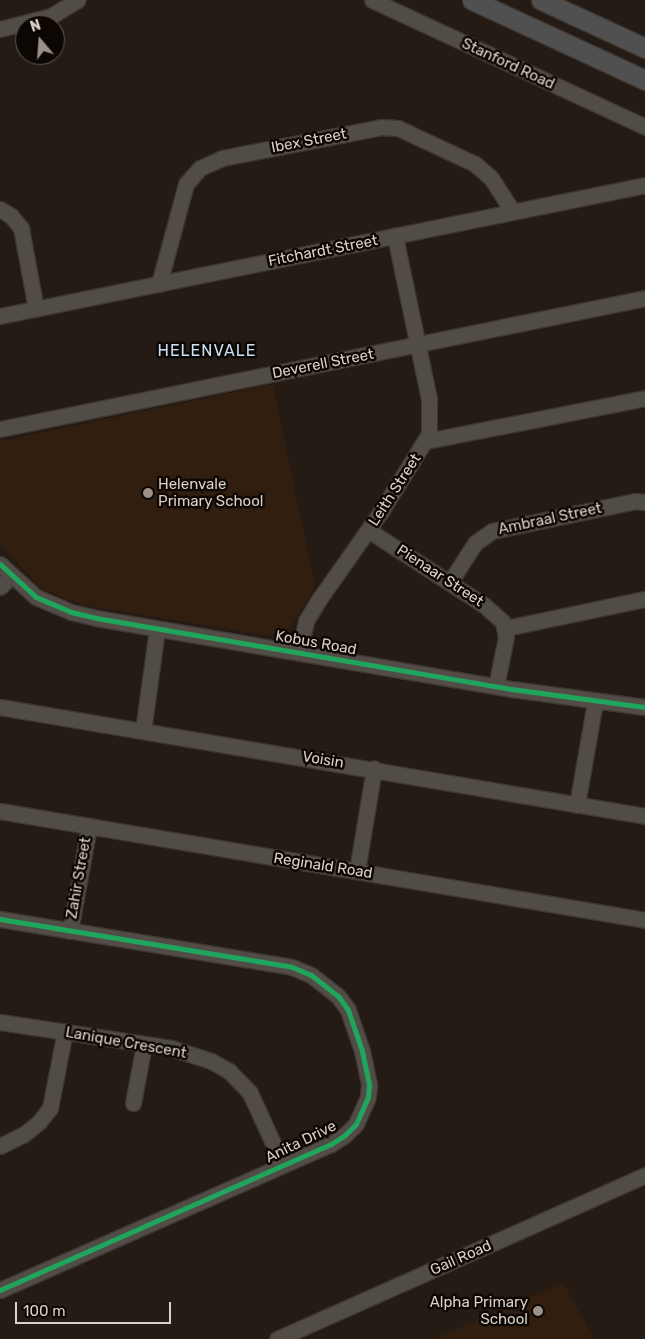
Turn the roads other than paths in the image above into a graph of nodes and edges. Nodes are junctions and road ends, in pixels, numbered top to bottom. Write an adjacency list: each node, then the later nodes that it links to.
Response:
1 (78, 0): 5 (street)
2 (372, 0): 8 (street, Stanford Road)
3 (472, 0): 7 (main road)
4 (541, 0): 6 (main road)
5 (0, 29)
6 (645, 48)
7 (645, 80)
8 (645, 127)
9 (645, 185): 11 (street, Fitchardt Street)
10 (0, 209): 15 (street)
11 (512, 212): 12 (street, Fitchardt Street); 13 (street, Ibex Street)
12 (395, 236): 13 (street, Fitchardt Street); 17 (street)
13 (159, 284): 15 (street, Fitchardt Street)
14 (645, 298): 17 (street, Deverell Street)
15 (36, 309): 16 (street, Fitchardt Street)
16 (0, 316)
17 (417, 345): 19 (street, Deverell Street); 20 (street)
18 (645, 398): 20 (street, Leith Street)
19 (0, 429)
20 (426, 441): 22 (street, Leith Street)
21 (645, 502): 25 (street, Ambraal Street)
22 (368, 530): 25 (street, Pienaar Street); 30 (street, Leith Street)
23 (0, 564): 24 (street, Kobus Road)
24 (11, 576): 26 (street); 29 (street, Kobus Road)
25 (450, 582): 28 (street, Pienaar Street)
26 (0, 587)
27 (645, 599): 28 (street)
28 (506, 628): 31 (street)
29 (157, 629): 30 (street, Kobus Road); 35 (street)
30 (299, 652): 31 (street, Kobus Road)
31 (496, 686): 32 (street, Kobus Road)
32 (595, 702): 34 (street, Kobus Road); 37 (street)
33 (0, 707): 35 (street, Voisin)
34 (645, 707)
35 (143, 731): 36 (street, Voisin)
36 (374, 768): 37 (street, Voisin); 41 (street)
37 (577, 805): 39 (street, Voisin)
38 (0, 811): 40 (street, Reginald Road)
39 (645, 816)
40 (89, 826): 41 (street, Reginald Road); 44 (street, Zahir Street)
41 (357, 871): 43 (street, Reginald Road)
42 (0, 919): 44 (street, Anita Drive)
43 (645, 920)
44 (70, 931): 50 (street, Anita Drive)
45 (0, 1022): 46 (street, Lanique Crescent)
46 (65, 1031): 47 (street, Lanique Crescent); 49 (street)
47 (144, 1044): 48 (street); 50 (street, Lanique Crescent)
48 (133, 1103)
49 (0, 1146)
50 (283, 1165): 52 (street, Anita Drive)
51 (644, 1178): 53 (street, Gail Road)
52 (0, 1290)
53 (277, 1339)

